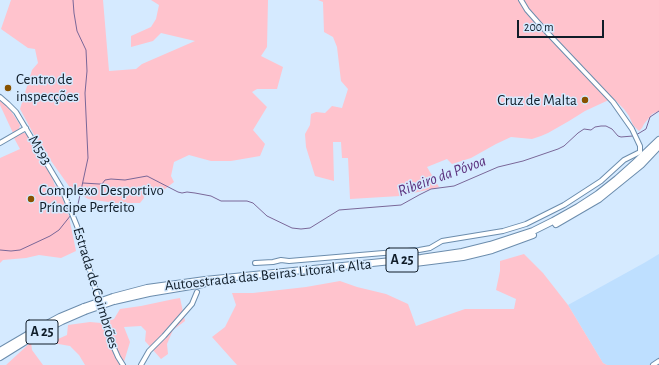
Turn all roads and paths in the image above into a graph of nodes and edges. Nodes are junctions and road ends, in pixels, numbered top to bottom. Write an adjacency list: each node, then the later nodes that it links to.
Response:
1 (521, 0): 8 (street)
2 (0, 97): 3 (street, M593)
3 (26, 128): 5 (street); 7 (street, M593)
4 (659, 140): 10 (highway, Autoestrada das Beiras Litoral e Alta / A 25)
5 (0, 143)
6 (659, 146): 10 (highway, Autoestrada das Beiras Litoral e Alta / A 25)
7 (71, 209): 15 (street, Estrada de Coimbrões)
8 (255, 263)
9 (196, 292): 16 (street)
10 (113, 299): 11 (highway, Autoestrada das Beiras Litoral e Alta / A 25, bridge)
11 (85, 309): 12 (highway, Autoestrada das Beiras Litoral e Alta / A 25); 13 (highway, Autoestrada das Beiras Litoral e Alta / A 25)
12 (0, 351)
13 (0, 357)
14 (659, 361): 17 (street)
15 (123, 365)
16 (141, 365)
17 (653, 365)

